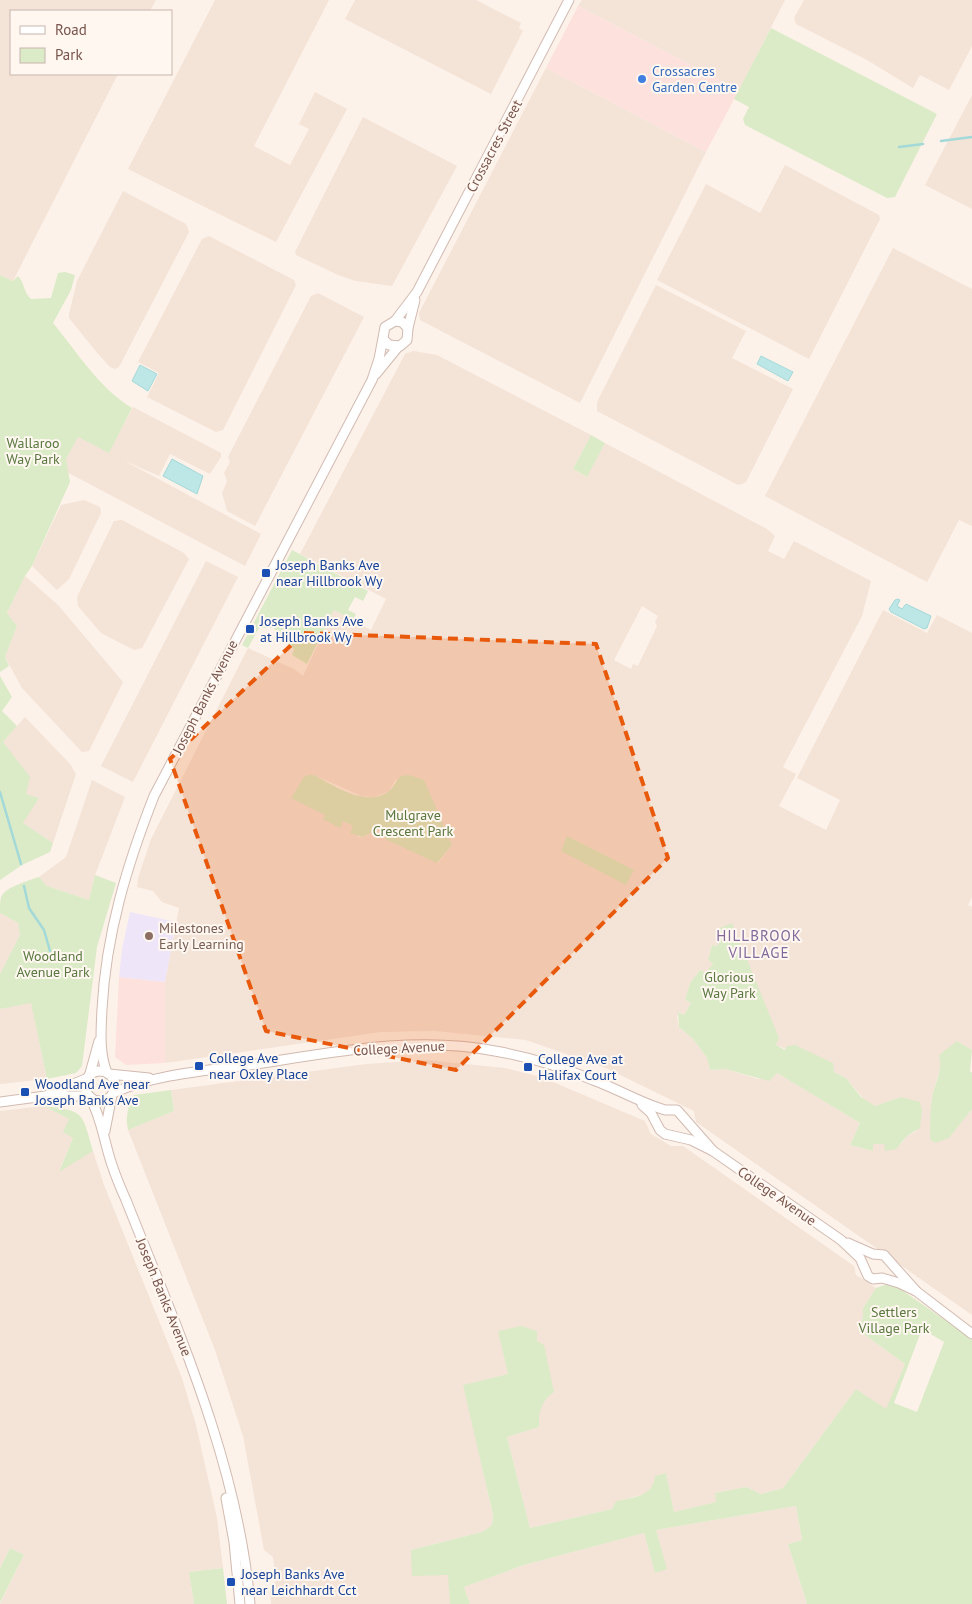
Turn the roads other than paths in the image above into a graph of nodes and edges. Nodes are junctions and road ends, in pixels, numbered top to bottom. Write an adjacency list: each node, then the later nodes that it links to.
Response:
1 (569, 0): 2 (street, Crossacres Street)
2 (418, 292): 3 (street, Crossacres Street); 4 (street, Crossacres Street)
3 (395, 320): 4 (street); 5 (street)
4 (408, 328): 6 (street)
5 (383, 338): 6 (street); 7 (street, Joseph Banks Avenue)
6 (398, 347): 7 (street, Joseph Banks Avenue)
7 (372, 380): 8 (street, Joseph Banks Avenue)
8 (101, 1035): 9 (street, Joseph Banks Avenue); 10 (street, Joseph Banks Avenue)
9 (108, 1073): 10 (street); 11 (street, College Avenue); 12 (street)
10 (88, 1077): 13 (street); 14 (street)
11 (154, 1078): 12 (street, College Avenue); 15 (street, College Avenue)
12 (113, 1094): 14 (street); 21 (street, Joseph Banks Avenue)
13 (45, 1096): 14 (street); 16 (street)
14 (90, 1096): 21 (street, Joseph Banks Avenue)
15 (637, 1100): 17 (street, College Avenue); 19 (street, College Avenue)
16 (0, 1102)
17 (665, 1110): 18 (street, College Avenue); 19 (street)
18 (684, 1120): 20 (street); 22 (street, College Avenue)
19 (658, 1124): 20 (street, College Avenue)
20 (674, 1134): 22 (street, College Avenue)
21 (104, 1136): 30 (street, Joseph Banks Avenue)
22 (713, 1151): 23 (street, College Avenue)
23 (841, 1240): 24 (street, College Avenue); 26 (street, College Avenue)
24 (873, 1254): 25 (street, College Avenue); 26 (street)
25 (889, 1262): 27 (street); 28 (street, College Avenue)
26 (864, 1266): 27 (street, College Avenue)
27 (882, 1278): 28 (street, College Avenue)
28 (916, 1291): 29 (street, College Avenue)
29 (972, 1334)
30 (221, 1460): 31 (street, Joseph Banks Avenue); 32 (street, Joseph Banks Avenue)
31 (240, 1604)
32 (250, 1604)

